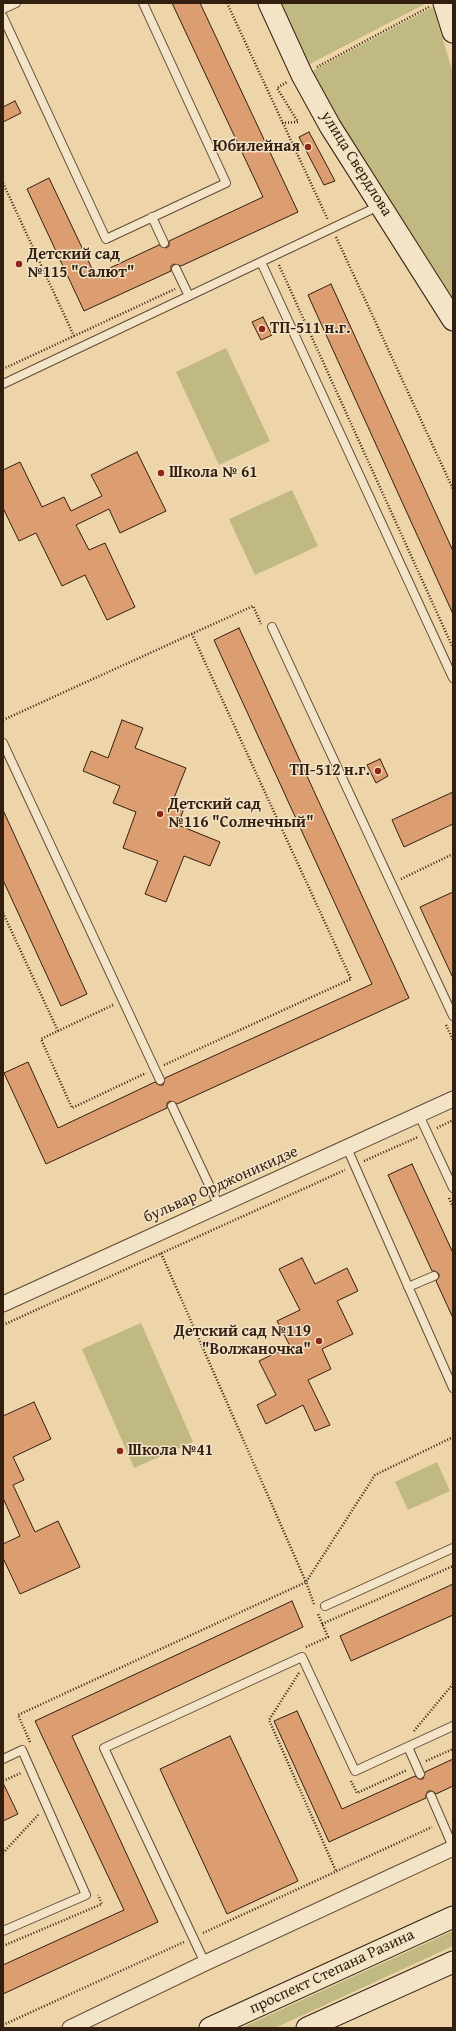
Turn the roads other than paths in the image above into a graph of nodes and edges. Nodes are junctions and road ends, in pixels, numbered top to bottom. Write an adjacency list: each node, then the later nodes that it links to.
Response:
1 (16, 3): 5 (lane)
2 (143, 3): 9 (lane)
3 (269, 3): 8 (main road, улица Свердлова)
4 (444, 3): 7 (main road)
5 (3, 9)
6 (3, 17): 9 (lane)
7 (453, 32)
8 (382, 205): 11 (lane); 14 (main road, улица Свердлова)
9 (152, 217): 10 (lane)
10 (164, 243)
11 (260, 262): 13 (lane); 17 (lane)
12 (176, 269): 13 (lane)
13 (189, 296): 15 (lane)
14 (453, 320)
15 (3, 384)
16 (272, 626): 19 (lane)
17 (453, 678)
18 (3, 743): 20 (lane)
19 (453, 1016)
20 (160, 1080)
21 (453, 1100): 23 (street, бульвар Орджоникидзе)
22 (172, 1106): 26 (lane)
23 (419, 1115): 24 (street, бульвар Орджоникидзе); 25 (lane)
24 (347, 1148): 26 (street, бульвар Орджоникидзе); 28 (lane)
25 (453, 1188)
26 (219, 1206): 29 (street, бульвар Орджоникидзе)
27 (434, 1276): 28 (lane)
28 (408, 1287): 30 (lane)
29 (3, 1304)
30 (453, 1388)
31 (453, 1548): 32 (lane)
32 (325, 1606)
33 (453, 1726): 34 (lane)
34 (408, 1747): 36 (lane); 42 (lane)
35 (3, 1759): 40 (lane)
36 (420, 1774)
37 (431, 1796): 38 (lane)
38 (453, 1847): 42 (street)
39 (453, 1917): 44 (main road, проспект Степана Разина)
40 (3, 1931)
41 (453, 1962): 45 (main road)
42 (205, 1963): 43 (street)
43 (70, 2028)
44 (210, 2028)
45 (307, 2028)

